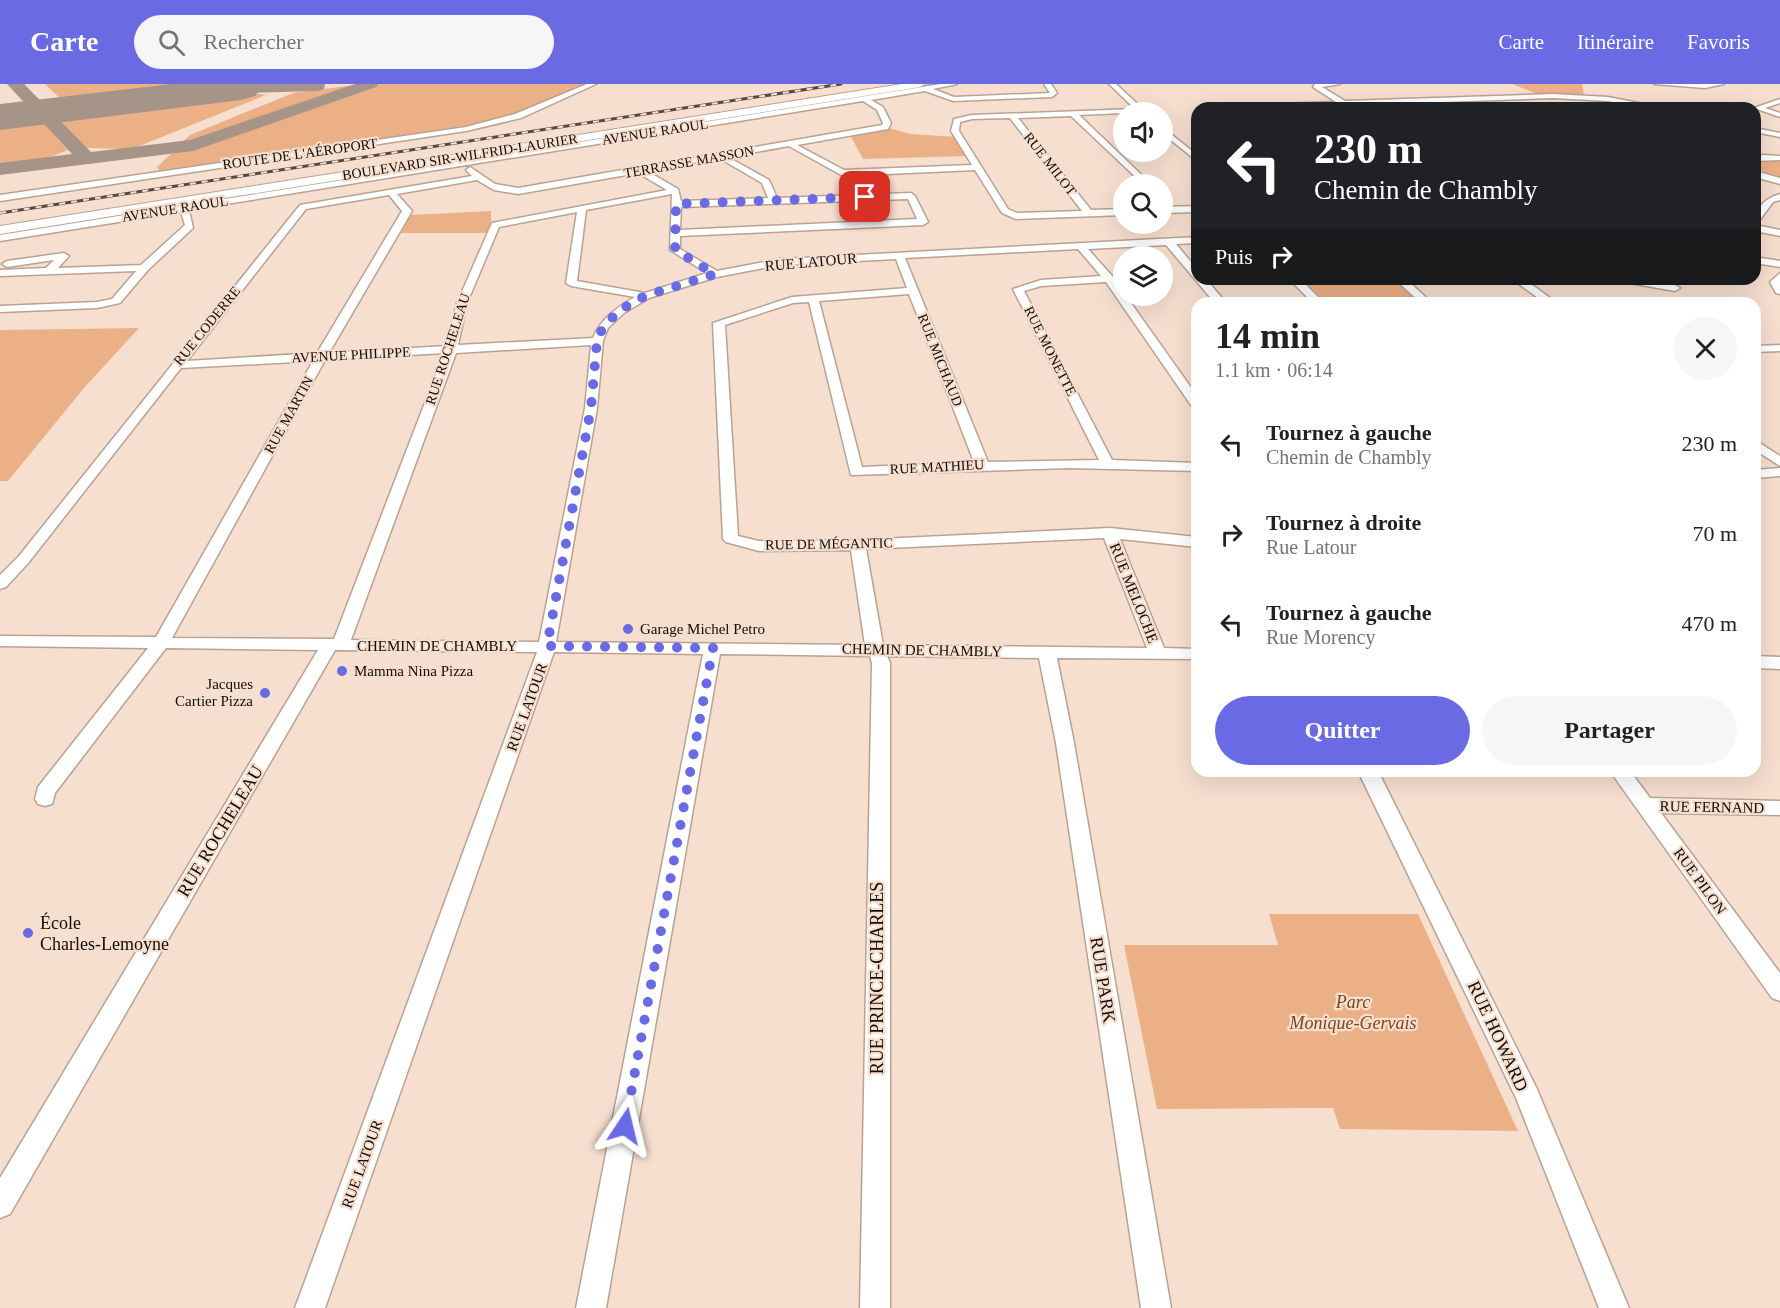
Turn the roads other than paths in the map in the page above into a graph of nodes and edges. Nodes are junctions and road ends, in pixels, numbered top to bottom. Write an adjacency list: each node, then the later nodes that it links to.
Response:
1 (593, 84): 41 (street, ROUTE DE L'AÉROPORT)
2 (893, 84): 54 (highway, BOULEVARD SIR-WILFRID-LAURIER)
3 (954, 84): 11 (street, AVENUE RAOUL)
4 (1047, 84): 11 (street)
5 (1112, 84): 14 (street)
6 (1337, 84): 9 (street)
7 (1658, 84): 10 (street)
8 (1721, 84): 10 (street)
9 (1312, 85): 15 (street)
10 (1680, 85)
11 (922, 86): 12 (street, AVENUE RAOUL); 56 (highway, BOULEVARD SIR-WILFRID-LAURIER)
12 (864, 98): 27 (street, TERRASSE MASSON); 32 (street, AVENUE RAOUL)
13 (1780, 101): 18 (street)
14 (1131, 102)
15 (1341, 102)
16 (1372, 102): 17 (street)
17 (1631, 102)
18 (1761, 107)
19 (1761, 109): 22 (street)
20 (1113, 112): 21 (street)
21 (1072, 113): 23 (street); 35 (street)
22 (1780, 114)
23 (1012, 115): 33 (street); 52 (street, RUE MILOT)
24 (1761, 131): 25 (street)
25 (1780, 135)
26 (1173, 138): 28 (street)
27 (792, 145): 29 (street, TERRASSE MASSON); 33 (street)
28 (1191, 154)
29 (722, 157): 34 (street, TERRASSE MASSON); 43 (street)
30 (1761, 158): 31 (street)
31 (1780, 158)
32 (461, 163): 37 (street, TERRASSE MASSON); 47 (street, AVENUE RAOUL)
33 (977, 166): 52 (street)
34 (640, 170): 37 (street, TERRASSE MASSON); 42 (street)
35 (1136, 174)
36 (1761, 176): 38 (street)
37 (478, 177): 39 (street, RUE CODERRE)
38 (1780, 181)
39 (391, 192): 93 (street, RUE MARTIN); 94 (street, RUE CODERRE)
40 (1780, 196): 45 (street)
41 (0, 198)
42 (676, 198): 43 (street, RUE ROCHELEAU); 48 (street, RUE ROCHELEAU); 57 (street)
43 (773, 200): 57 (street, RUE ROCHELEAU)
44 (1761, 203): 45 (street)
45 (1767, 204): 46 (street); 53 (street)
46 (1780, 206)
47 (184, 208): 59 (street, AVENUE RAOUL); 67 (street)
48 (582, 208): 82 (street); 92 (street, RUE ROCHELEAU)
49 (1191, 209): 50 (street)
50 (1174, 210)
51 (1113, 212): 52 (street)
52 (1088, 213)
53 (1761, 214)
54 (0, 224)
55 (1761, 229): 58 (street)
56 (0, 230)
57 (676, 233): 71 (street)
58 (1780, 233)
59 (0, 238)
60 (1191, 240): 61 (street, RUE LATOUR)
61 (1168, 241): 62 (street, RUE LATOUR); 68 (street)
62 (1080, 245): 63 (street, RUE LATOUR); 73 (street)
63 (899, 255): 71 (street, RUE LATOUR); 80 (street, RUE MICHAUD)
64 (1761, 261): 65 (street)
65 (1780, 264)
66 (0, 265): 69 (street)
67 (144, 268): 69 (street); 88 (street)
68 (1191, 268)
69 (48, 272): 70 (street)
70 (0, 273)
71 (715, 274): 82 (street, RUE LATOUR)
72 (1780, 276): 81 (street)
73 (1109, 279): 95 (street); 98 (street, RUE MONETTE)
74 (1205, 285): 83 (street)
75 (1300, 285): 84 (street)
76 (1407, 285): 85 (street)
77 (1526, 285): 86 (street)
78 (1659, 285): 79 (street)
79 (1677, 288)
80 (911, 291): 87 (street, RUE DE MÉGANTIC); 99 (street, RUE MICHAUD)
81 (1780, 291)
82 (645, 296): 89 (street, RUE LATOUR)
83 (1216, 297)
84 (1313, 297)
85 (1420, 297)
86 (1543, 297)
87 (813, 298): 99 (street, RUE MATHIEU); 105 (street, RUE DE MÉGANTIC)
88 (0, 309)
89 (597, 341): 92 (street, AVENUE PHILIPPE); 110 (street, RUE LATOUR)
90 (1780, 348): 91 (street)
91 (1761, 349)
92 (451, 350): 93 (street, AVENUE PHILIPPE); 109 (street, RUE ROCHELEAU)
93 (321, 357): 94 (street, AVENUE PHILIPPE); 108 (street, RUE MARTIN)
94 (177, 365): 106 (street, RUE CODERRE)
95 (1191, 396)
96 (1761, 448): 97 (street)
97 (1780, 462)
98 (1107, 463): 99 (street, RUE MATHIEU); 100 (street, RUE MATHIEU)
99 (982, 464)
100 (1191, 467)
101 (1780, 472): 102 (street)
102 (1761, 474)
103 (1110, 533): 104 (street, RUE DE MÉGANTIC); 105 (street, RUE DE MÉGANTIC); 114 (street, RUE MELOCHE)
104 (1191, 541)
105 (858, 545): 112 (street, RUE PRINCE-CHARLES)
106 (0, 584)
107 (0, 641): 108 (street, CHEMIN DE CHAMBLY)
108 (161, 643): 109 (street, CHEMIN DE CHAMBLY); 120 (street, RUE MARTIN)
109 (335, 645): 110 (street, CHEMIN DE CHAMBLY); 124 (street, RUE ROCHELEAU)
110 (547, 646): 111 (street, CHEMIN DE CHAMBLY); 125 (street, RUE LATOUR)
111 (713, 648): 112 (street, CHEMIN DE CHAMBLY); 126 (street)
112 (876, 650): 113 (street, CHEMIN DE CHAMBLY); 127 (street, RUE PRINCE-CHARLES)
113 (1047, 653): 114 (street, CHEMIN DE CHAMBLY); 128 (street, RUE PARK)
114 (1158, 654): 115 (street, CHEMIN DE CHAMBLY)
115 (1191, 654)
116 (1761, 662): 117 (street)
117 (1780, 663)
118 (1371, 777): 129 (street, RUE HOWARD)
119 (1624, 777): 121 (street, RUE PILON)
120 (45, 799)
121 (1645, 805): 122 (street, RUE FERNAND); 123 (street, RUE PILON)
122 (1780, 808)
123 (1780, 991)
124 (0, 1204)
125 (310, 1308)
126 (591, 1308)
127 (875, 1308)
128 (1156, 1308)
129 (1614, 1308)

